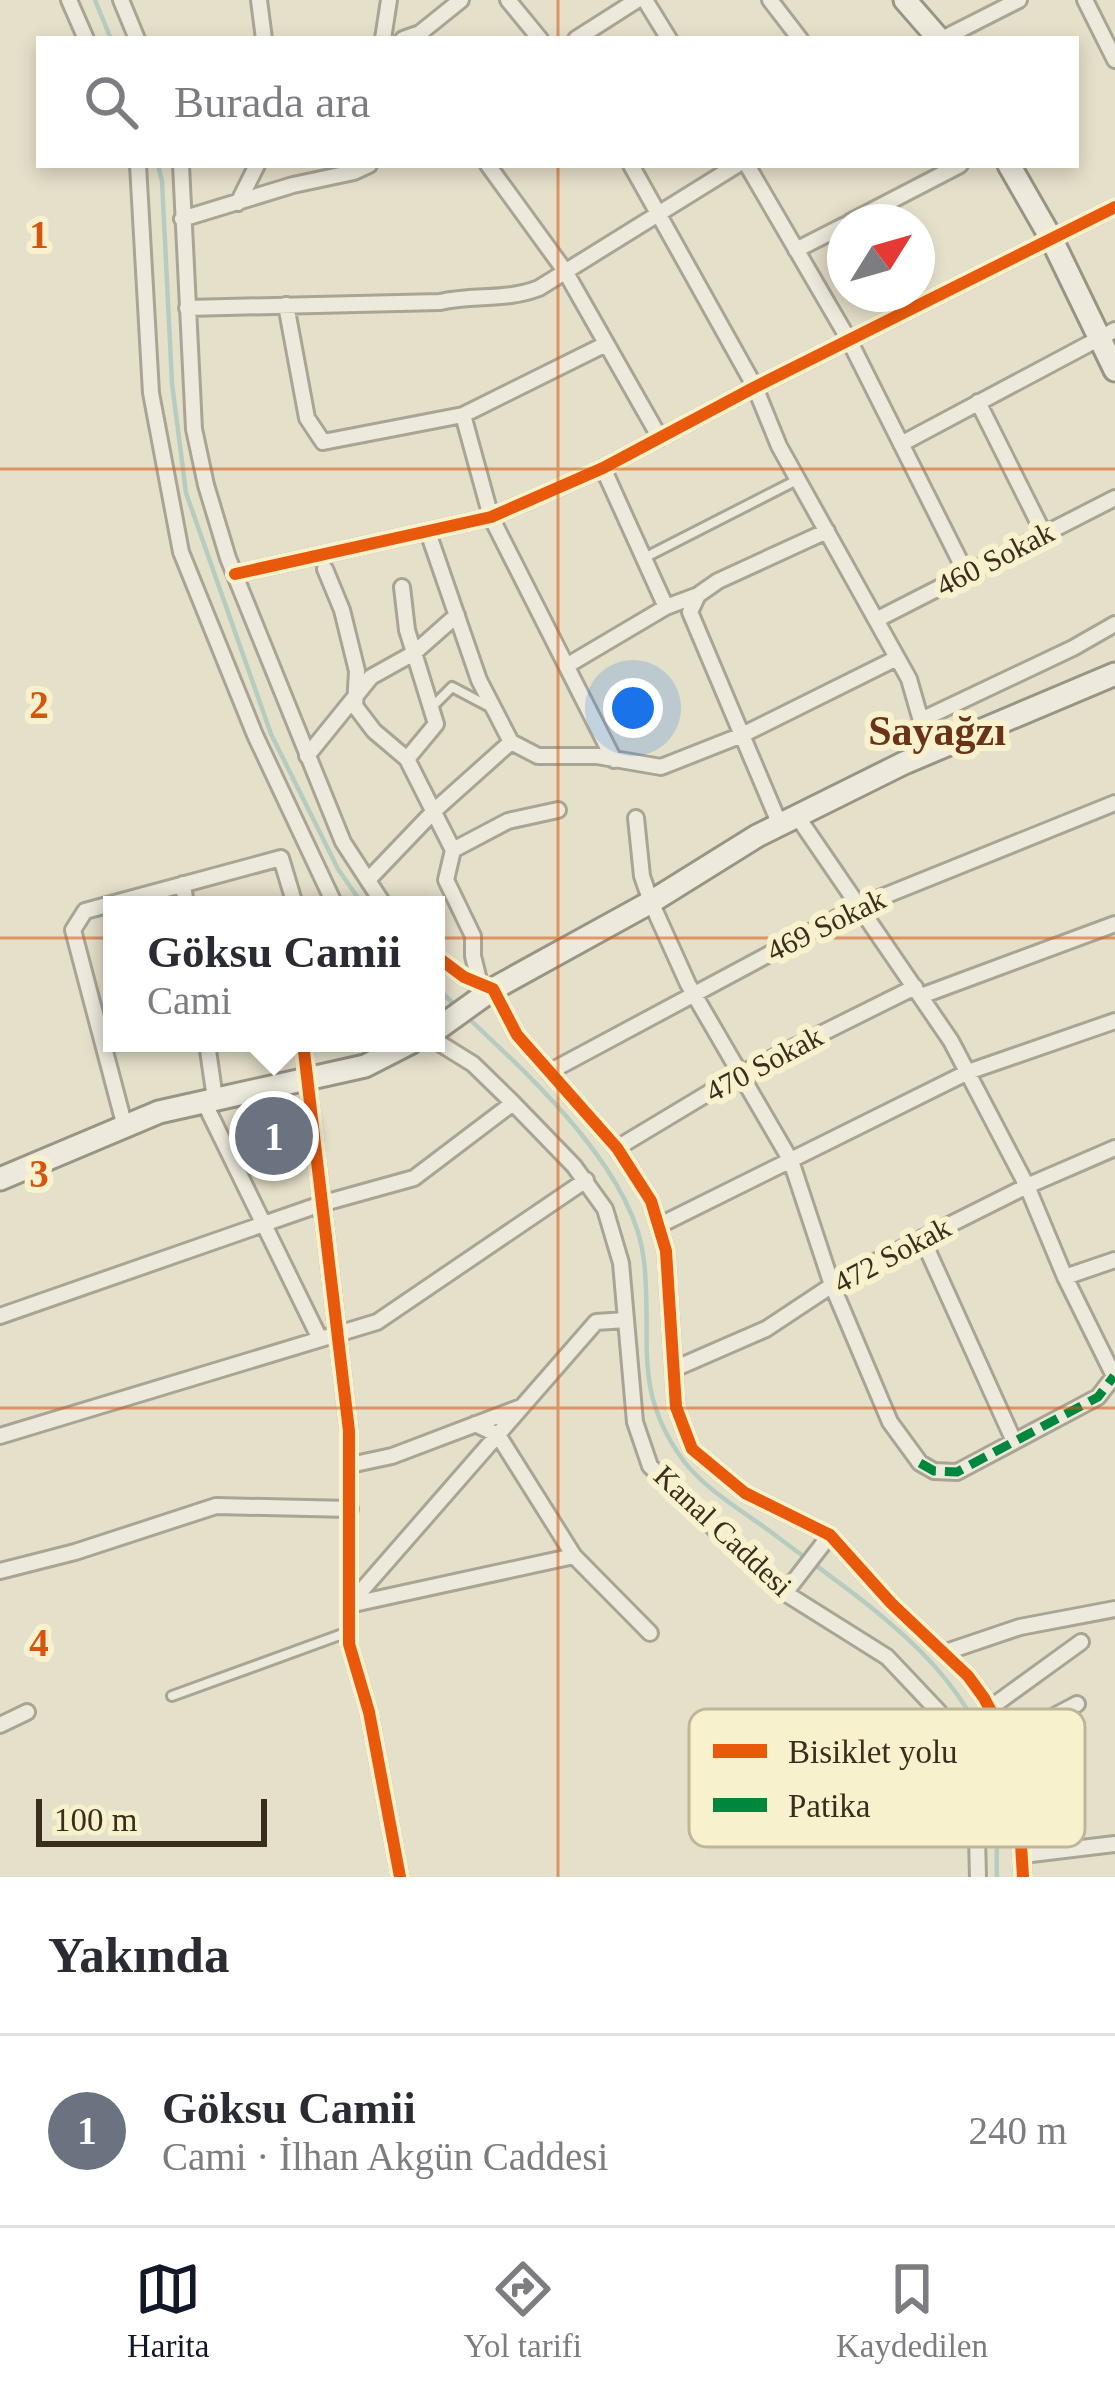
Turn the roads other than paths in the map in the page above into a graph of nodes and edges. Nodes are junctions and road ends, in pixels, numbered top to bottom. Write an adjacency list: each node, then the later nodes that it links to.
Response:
1 (69, 0): 12 (street)
2 (122, 0): 13 (street)
3 (259, 0): 14 (street)
4 (389, 0): 15 (street)
5 (461, 0): 16 (street)
6 (508, 0): 17 (street)
7 (641, 0): 18 (street); 19 (street)
8 (770, 0): 20 (street)
9 (905, 0): 21 (main road)
10 (1019, 0): 22 (street)
11 (1085, 0): 23 (street)
12 (85, 36)
13 (136, 36)
14 (264, 36)
15 (383, 36)
16 (412, 36)
17 (538, 36)
18 (581, 36)
19 (667, 36)
20 (798, 36)
21 (937, 36)
22 (946, 36)
23 (1115, 60)
24 (138, 168): 96 (street)
25 (181, 168): 38 (street)
26 (255, 168): 34 (street)
27 (363, 168): 34 (street)
28 (490, 168): 42 (street)
29 (633, 168): 37 (street)
30 (731, 168): 37 (street)
31 (749, 168): 41 (street)
32 (954, 168): 35 (street)
33 (1012, 168): 40 (main road)
34 (238, 203): 38 (street)
35 (885, 204)
36 (1115, 207): 40 (street)
37 (658, 214): 42 (street); 49 (street)
38 (182, 219): 44 (street)
39 (827, 234): 41 (street)
40 (1052, 240): 45 (main road); 46 (street)
41 (796, 250): 46 (street)
42 (565, 272): 43 (street); 47 (street)
43 (286, 305): 44 (street); 51 (street)
44 (187, 308): 64 (street)
45 (1107, 334): 48 (main road); 50 (street)
46 (849, 340): 49 (street); 53 (street)
47 (606, 344): 51 (street); 52 (street)
48 (1115, 370)
49 (755, 387): 52 (street); 55 (street)
50 (978, 402): 53 (street); 59 (street)
51 (463, 415): 57 (street)
52 (660, 438): 54 (street)
53 (901, 444): 63 (street)
54 (603, 468): 57 (street); 61 (street)
55 (798, 480): 58 (street); 61 (lane)
56 (1115, 498): 59 (street, 460 Sokak)
57 (491, 518): 64 (street); 73 (street)
58 (827, 531): 66 (street); 69 (street)
59 (1044, 533): 63 (street, 460 Sokak)
60 (431, 542): 68 (street)
61 (644, 558): 67 (street)
62 (325, 569): 75 (street)
63 (966, 573): 69 (street, 460 Sokak)
64 (235, 574): 82 (street)
65 (402, 587): 71 (street)
66 (698, 595): 67 (street); 79 (street)
67 (666, 607): 73 (street)
68 (457, 616): 71 (street); 77 (street)
69 (876, 620): 72 (street)
70 (1115, 624): 78 (street)
71 (414, 653): 75 (street); 76 (street)
72 (897, 658): 78 (street); 79 (street)
73 (568, 665): 84 (street)
74 (1115, 674): 81 (main road)
75 (356, 694): 82 (street); 83 (street)
76 (431, 709): 77 (lane); 83 (street)
77 (494, 709): 80 (street)
78 (920, 720): 81 (street)
79 (742, 735): 84 (street); 89 (street)
80 (511, 742): 84 (street); 86 (street)
81 (930, 752): 89 (main road)
82 (307, 756): 91 (street)
83 (407, 759): 86 (street)
84 (614, 760)
85 (1115, 803): 100 (street, 469 Sokak)
86 (435, 810): 90 (street); 91 (street)
87 (558, 810): 90 (street)
88 (636, 818): 98 (street)
89 (789, 820): 98 (main road); 100 (street)
90 (453, 850): 103 (street)
91 (368, 880): 97 (street)
92 (183, 884): 93 (street); 94 (street); 95 (street)
93 (139, 896)
94 (185, 896)
95 (292, 896)
96 (331, 896)
97 (379, 896)
98 (651, 902): 103 (main road); 105 (street)
99 (103, 906): 109 (street)
100 (857, 907): 104 (street); 105 (street, 469 Sokak)
101 (1115, 924): 104 (street, 470 Sokak)
102 (445, 963): 103 (street)
103 (485, 990): 107 (main road); 114 (street)
104 (918, 992): 115 (street); 116 (street, 470 Sokak)
105 (693, 993): 114 (street, 469 Sokak); 116 (street)
106 (1115, 1021): 115 (street)
107 (445, 1027)
108 (445, 1039): 119 (street, Kanal Caddesi)
109 (103, 1043)
110 (105, 1052): 120 (street)
111 (207, 1052): 118 (street)
112 (305, 1052): 117 (street)
113 (392, 1052): 117 (main road)
114 (549, 1072): 121 (street)
115 (968, 1072): 123 (street); 126 (street)
116 (740, 1074): 121 (street, 470 Sokak); 123 (street)
117 (310, 1078): 118 (main road); 127 (street)
118 (210, 1101): 120 (main road); 128 (street)
119 (513, 1103): 125 (street, Kanal Caddesi); 127 (street)
120 (125, 1126): 124 (main road)
121 (617, 1148): 129 (street)
122 (1115, 1148): 126 (street, 472 Sokak)
123 (791, 1162): 129 (street); 133 (street)
124 (0, 1179)
125 (586, 1180): 135 (street, Kanal Caddesi); 136 (street)
126 (1028, 1186): 130 (street, 472 Sokak); 132 (street)
127 (324, 1203): 128 (street); 136 (street)
128 (263, 1224): 134 (street); 137 (street)
129 (660, 1225): 138 (street)
130 (922, 1238): 133 (street, 472 Sokak); 144 (street)
131 (1115, 1260): 132 (street)
132 (1065, 1277): 139 (street)
133 (832, 1285): 138 (street, 472 Sokak); 144 (street)
134 (0, 1316)
135 (626, 1320): 140 (street); 150 (street, Kanal Caddesi)
136 (338, 1331): 137 (street); 145 (street)
137 (319, 1337): 143 (street)
138 (674, 1369): 147 (street)
139 (1115, 1375): 144 (street)
140 (522, 1406): 141 (street); 142 (street)
141 (475, 1424): 142 (street); 145 (street)
142 (498, 1435): 148 (street); 151 (street)
143 (0, 1436)
144 (1013, 1439)
145 (350, 1465): 146 (street)
146 (350, 1509): 149 (street); 151 (street)
147 (830, 1535): 150 (street); 156 (street)
148 (574, 1556): 151 (street); 154 (street)
149 (0, 1570)
150 (785, 1593): 160 (street, Kanal Caddesi)
151 (350, 1605): 153 (street)
152 (1115, 1609): 156 (street)
153 (349, 1632): 157 (lane); 168 (street)
154 (650, 1634)
155 (1081, 1642): 159 (street)
156 (946, 1652): 159 (street)
157 (172, 1696)
158 (1077, 1704): 161 (street)
159 (990, 1708)
160 (936, 1709)
161 (1067, 1709)
162 (27, 1712): 163 (street)
163 (0, 1725)
164 (1115, 1844): 167 (street)
165 (976, 1847): 169 (street, Kanal Caddesi)
166 (1022, 1847): 167 (street)
167 (1023, 1855): 170 (street)
168 (400, 1877)
169 (978, 1877)
170 (1023, 1877)

